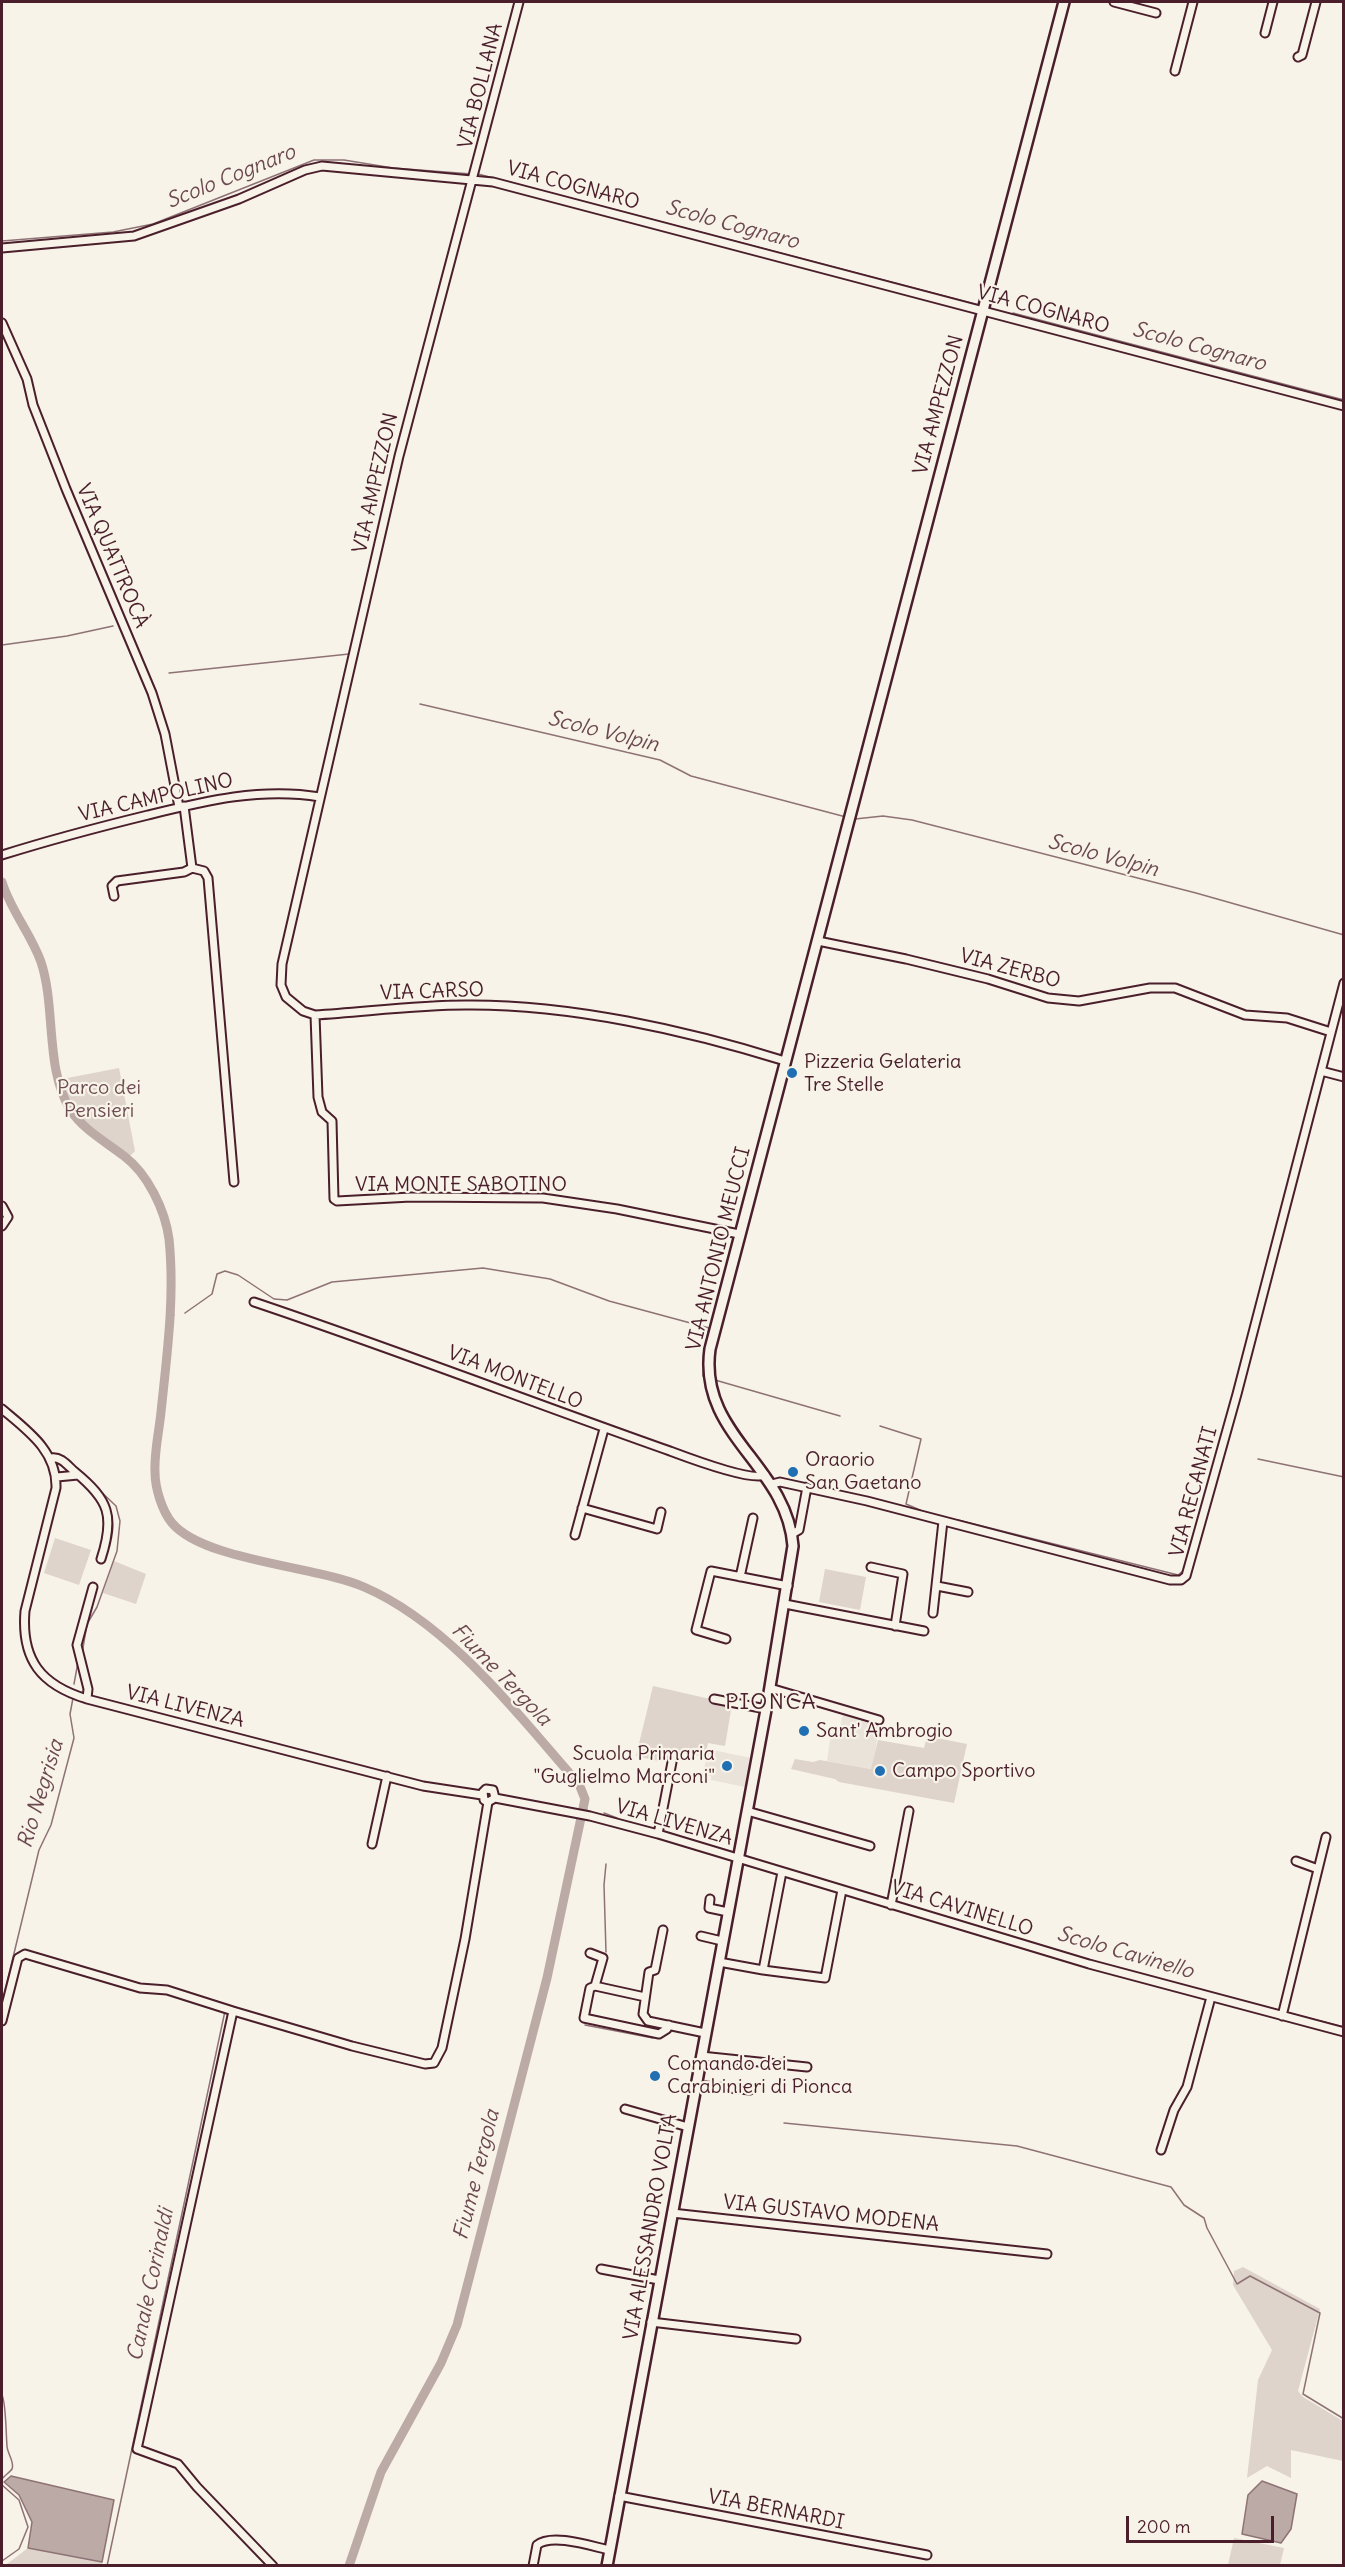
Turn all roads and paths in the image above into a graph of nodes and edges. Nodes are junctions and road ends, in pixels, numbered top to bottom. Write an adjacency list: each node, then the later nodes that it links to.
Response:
1 (519, 2): 11 (street, VIA BOLLANA)
2 (1064, 2): 13 (main road, VIA AMPEZZON)
3 (1114, 2): 7 (street)
4 (1193, 2): 10 (street)
5 (1273, 2): 8 (street)
6 (1316, 2): 9 (street)
7 (1156, 13)
8 (1265, 33)
9 (1298, 57)
10 (1175, 71)
11 (474, 178): 12 (street, VIA COGNARO); 13 (street, VIA COGNARO); 16 (street, VIA AMPEZZON)
12 (2, 248)
13 (984, 311): 15 (street, VIA COGNARO); 18 (main road, VIA AMPEZZON)
14 (2, 322): 17 (street, VIA QUATTROCÀ)
15 (1344, 406)
16 (320, 797): 17 (street, VIA CAMPOLINO); 24 (street)
17 (181, 806): 19 (street, VIA CAMPOLINO); 20 (street, VIA QUATTROCÀ)
18 (850, 818): 22 (main road, VIA ANTONIO MEUCCI)
19 (2, 855)
20 (192, 868): 21 (street); 29 (street)
21 (114, 896)
22 (818, 941): 25 (street, VIA ZERBO); 26 (main road, VIA ANTONIO MEUCCI)
23 (1344, 983): 25 (street)
24 (315, 1015): 26 (street, VIA CARSO); 32 (street, VIA MONTE SABOTINO)
25 (1330, 1032): 27 (street)
26 (785, 1061): 32 (main road, VIA ANTONIO MEUCCI)
27 (1321, 1071): 28 (street); 45 (street, VIA RECANATI)
28 (1344, 1077)
29 (234, 1182)
30 (2, 1206): 31 (street)
31 (2, 1226)
32 (739, 1234): 37 (main road, VIA ANTONIO MEUCCI)
33 (254, 1302): 35 (street, VIA MONTELLO)
34 (2, 1409): 36 (street)
35 (604, 1430): 37 (street, VIA MONTELLO); 42 (street)
36 (51, 1458): 38 (street); 39 (street)
37 (765, 1475): 40 (main road, VIA ANTONIO MEUCCI)
38 (80, 1476): 39 (street); 48 (street)
39 (57, 1477): 61 (street, VIA LIVENZA)
40 (772, 1484): 41 (street, VIA RECANATI); 46 (main road, VIA ANTONIO MEUCCI)
41 (807, 1487): 45 (street, VIA RECANATI); 46 (street)
42 (582, 1508): 43 (street); 47 (street)
43 (661, 1512)
44 (753, 1518): 50 (street)
45 (943, 1521): 51 (street)
46 (792, 1534): 53 (main road, VIA ANTONIO MEUCCI)
47 (575, 1535)
48 (101, 1559)
49 (871, 1567): 57 (street)
50 (740, 1577): 53 (street); 59 (street)
51 (937, 1586): 54 (street); 56 (street)
52 (93, 1587): 61 (street)
53 (788, 1587): 55 (main road, VIA ANTONIO MEUCCI)
54 (968, 1592)
55 (785, 1604): 57 (street); 60 (main road, VIA ANTONIO MEUCCI)
56 (933, 1612)
57 (895, 1626): 58 (street)
58 (924, 1631)
59 (726, 1639)
60 (770, 1688): 63 (main road, VIA ANTONIO MEUCCI); 64 (street)
61 (87, 1699): 66 (street, VIA LIVENZA)
62 (714, 1699): 63 (street)
63 (766, 1709): 70 (main road, VIA ANTONIO MEUCCI)
64 (879, 1720)
65 (673, 1757): 72 (street)
66 (387, 1776): 67 (street, VIA LIVENZA); 74 (street)
67 (482, 1795): 68 (street, VIA LIVENZA); 69 (street)
68 (495, 1798): 69 (street); 72 (street, VIA LIVENZA)
69 (488, 1802): 93 (street)
70 (747, 1811): 75 (street); 76 (main road, VIA ANTONIO MEUCCI)
71 (909, 1811): 82 (street)
72 (658, 1834): 76 (street, VIA LIVENZA)
73 (1326, 1837): 78 (street)
74 (372, 1844)
75 (870, 1846)
76 (739, 1859): 79 (street, VIA CAVINELLO); 83 (main road, VIA ALESSANDRO VOLTA)
77 (1296, 1861): 78 (street)
78 (1318, 1869): 94 (street)
79 (782, 1872): 80 (street, VIA CAVINELLO); 89 (street)
80 (842, 1890): 82 (street, VIA CAVINELLO); 89 (street)
81 (710, 1899): 83 (street)
82 (891, 1905): 92 (street, VIA CAVINELLO)
83 (728, 1912): 86 (main road, VIA ALESSANDRO VOLTA)
84 (663, 1930): 91 (street)
85 (701, 1936): 86 (street)
86 (723, 1941): 88 (main road, VIA ALESSANDRO VOLTA)
87 (590, 1953): 90 (street)
88 (719, 1962): 89 (street); 98 (main road, VIA ALESSANDRO VOLTA)
89 (763, 1970)
90 (595, 1986): 91 (street); 96 (street)
91 (645, 1996): 96 (street)
92 (1211, 1997): 94 (street, VIA CAVINELLO); 105 (street)
93 (233, 2011): 95 (street); 115 (street)
94 (1283, 2013): 97 (street, VIA CAVINELLO)
95 (2, 2021)
96 (669, 2025): 98 (street)
97 (1344, 2032)
98 (705, 2033): 99 (main road, VIA ALESSANDRO VOLTA)
99 (701, 2056): 100 (street); 101 (main road, VIA ALESSANDRO VOLTA)
100 (807, 2067)
101 (696, 2085): 102 (street); 104 (main road, VIA ALESSANDRO VOLTA)
102 (750, 2090)
103 (625, 2109): 104 (street)
104 (688, 2127): 106 (main road, VIA ALESSANDRO VOLTA)
105 (1161, 2150)
106 (672, 2213): 107 (street, VIA GUSTAVO MODENA); 109 (main road, VIA ALESSANDRO VOLTA)
107 (1047, 2254)
108 (602, 2269): 109 (street)
109 (659, 2280): 110 (main road, VIA ALESSANDRO VOLTA)
110 (651, 2322): 111 (street); 112 (main road, VIA ALESSANDRO VOLTA)
111 (796, 2339)
112 (619, 2496): 113 (main road, VIA ALESSANDRO VOLTA); 114 (street, VIA BERNARDI)
113 (609, 2550): 116 (street); 117 (main road, VIA ALESSANDRO VOLTA)
114 (927, 2555)
115 (273, 2565)
116 (532, 2565)
117 (607, 2565)

